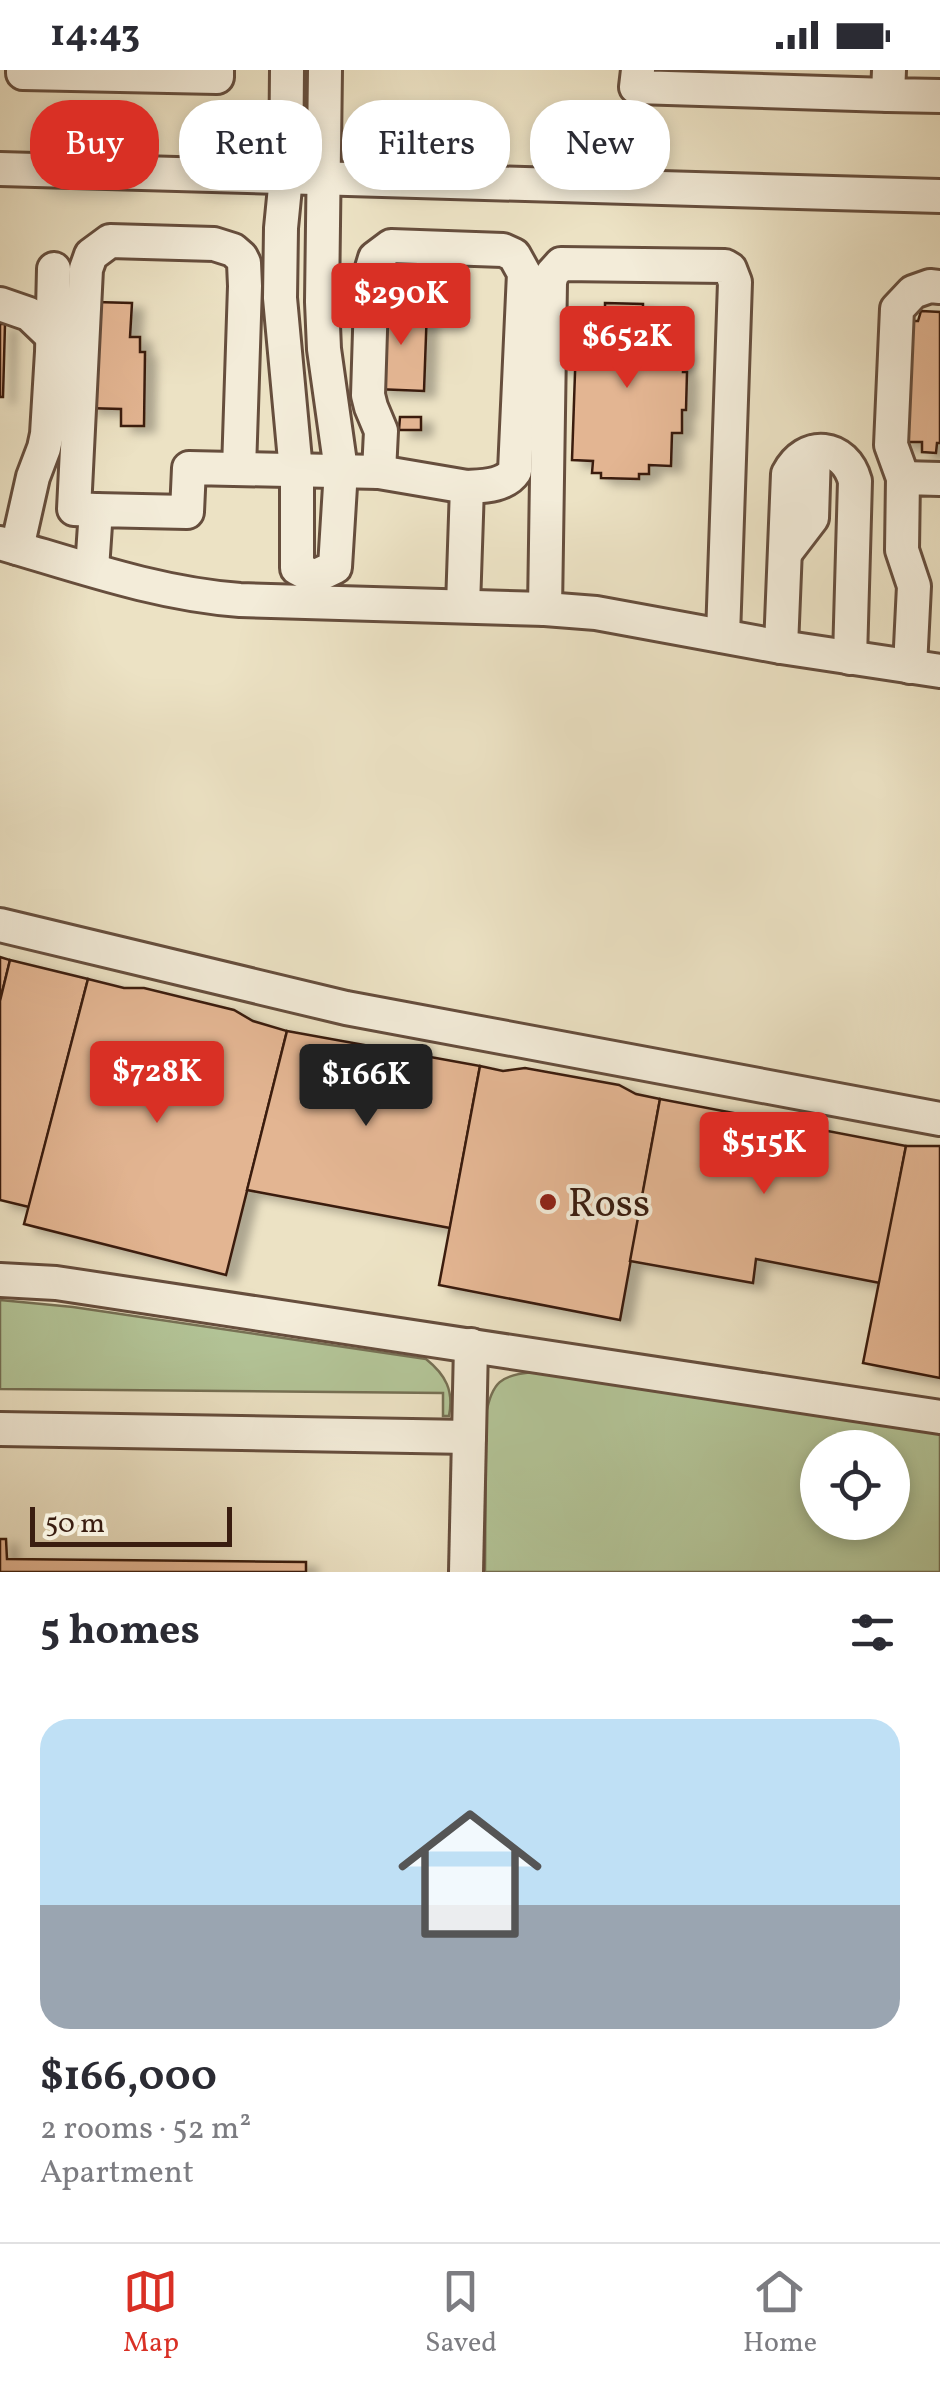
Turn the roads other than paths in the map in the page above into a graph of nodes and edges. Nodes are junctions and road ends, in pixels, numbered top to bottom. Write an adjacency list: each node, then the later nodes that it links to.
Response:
1 (23, 70): 2 (street)
2 (217, 70)
3 (288, 70): 8 (street)
4 (326, 70): 11 (street)
5 (638, 70): 6 (street)
6 (888, 82): 7 (street)
7 (940, 96)
8 (287, 100)
9 (0, 170): 10 (street)
10 (179, 175)
11 (323, 179): 13 (street); 19 (street)
12 (285, 190): 20 (street)
13 (940, 196)
14 (54, 269): 17 (street)
15 (940, 287): 22 (street)
16 (0, 304): 17 (street)
17 (53, 337): 26 (street)
18 (240, 470): 20 (street); 25 (street); 25 (street)
19 (340, 470): 20 (street); 21 (street); 28 (street)
20 (297, 471): 28 (street)
21 (379, 472): 24 (street); 24 (street)
22 (903, 478): 23 (street); 34 (street)
23 (940, 480)
24 (468, 488): 29 (street)
25 (85, 510): 27 (street)
26 (8, 545): 27 (street)
27 (92, 570): 28 (street)
28 (313, 589): 29 (street)
29 (463, 606): 30 (street)
30 (545, 608): 31 (street); 31 (street)
31 (724, 636): 32 (street)
32 (781, 647): 33 (street); 33 (street)
33 (850, 658): 34 (street)
34 (925, 669)
35 (0, 925): 36 (street)
36 (940, 1119)
37 (0, 1280): 38 (street)
38 (471, 1345): 39 (street); 41 (street)
39 (940, 1417)
40 (0, 1430): 41 (street)
41 (468, 1438): 42 (street)
42 (466, 1572)

